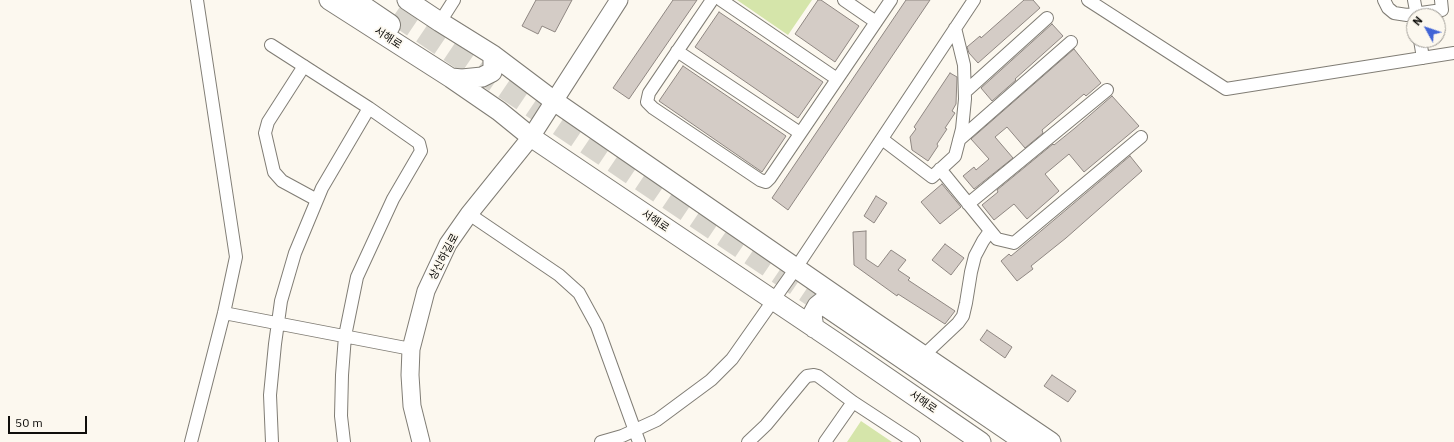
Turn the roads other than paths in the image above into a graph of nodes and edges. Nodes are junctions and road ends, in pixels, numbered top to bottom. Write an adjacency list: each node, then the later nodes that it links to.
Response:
1 (197, 0): 47 (street)
2 (329, 0): 28 (main road, 서해로)
3 (352, 0): 14 (highway, 서해로)
4 (374, 0): 14 (highway, 서해로)
5 (454, 0): 17 (street)
6 (619, 0): 32 (street, 상신하길로)
7 (712, 0): 23 (street)
8 (721, 0): 29 (street)
9 (844, 0): 18 (street)
10 (891, 0): 18 (street)
11 (974, 0): 19 (street)
12 (1088, 0): 26 (street)
13 (1384, 0): 15 (street)
14 (397, 13): 17 (main road, 서해로)
15 (1406, 15)
16 (1048, 18): 31 (street)
17 (440, 22): 25 (main road, 서해로)
18 (876, 22): 29 (street)
19 (955, 28): 31 (street); 36 (street)
20 (1071, 42): 38 (street)
21 (271, 45): 27 (street)
22 (1421, 48): 26 (street)
23 (678, 50): 34 (street); 34 (street)
24 (1454, 53): 26 (street)
25 (493, 55): 28 (main road); 32 (main road, 서해로)
26 (1423, 58)
27 (304, 66): 33 (street); 40 (street)
28 (451, 78): 35 (main road, 서해로)
29 (837, 79): 34 (street)
30 (1108, 90): 41 (street)
31 (965, 92): 38 (street)
32 (554, 101): 35 (street, 상신하길로); 44 (main road, 서해로)
33 (369, 108): 40 (street); 49 (street)
34 (800, 133)
35 (531, 137): 42 (street, 상신하길로); 45 (main road, 서해로)
36 (882, 138): 39 (street); 44 (street)
37 (1141, 138): 43 (street)
38 (959, 140): 39 (street)
39 (940, 170): 41 (street)
40 (317, 200): 48 (street)
41 (968, 204): 43 (street)
42 (469, 214): 50 (street, 상신하길로); 53 (street)
43 (990, 231): 51 (street)
44 (796, 268): 45 (street); 46 (main road, 서해로)
45 (773, 301): 46 (main road, 서해로); 53 (street)
46 (824, 311): 51 (main road, 서해로); 63 (main road, 서해로); 64 (highway, 서해로); 65 (highway, 서해로)
47 (224, 313): 48 (street); 54 (street)
48 (278, 324): 49 (street); 55 (street)
49 (345, 336): 50 (street); 56 (street)
50 (411, 349): 57 (street, 상신하길로)
51 (923, 356): 66 (main road, 서해로)
52 (853, 402): 60 (street); 61 (street); 62 (street)
53 (635, 430): 58 (street); 59 (street)
54 (191, 442)
55 (272, 442)
56 (344, 442)
57 (421, 442)
58 (601, 442)
59 (639, 442)
60 (748, 442)
61 (825, 442)
62 (914, 442)
63 (981, 442)
64 (1001, 442)
65 (1027, 442)
66 (1051, 442)

